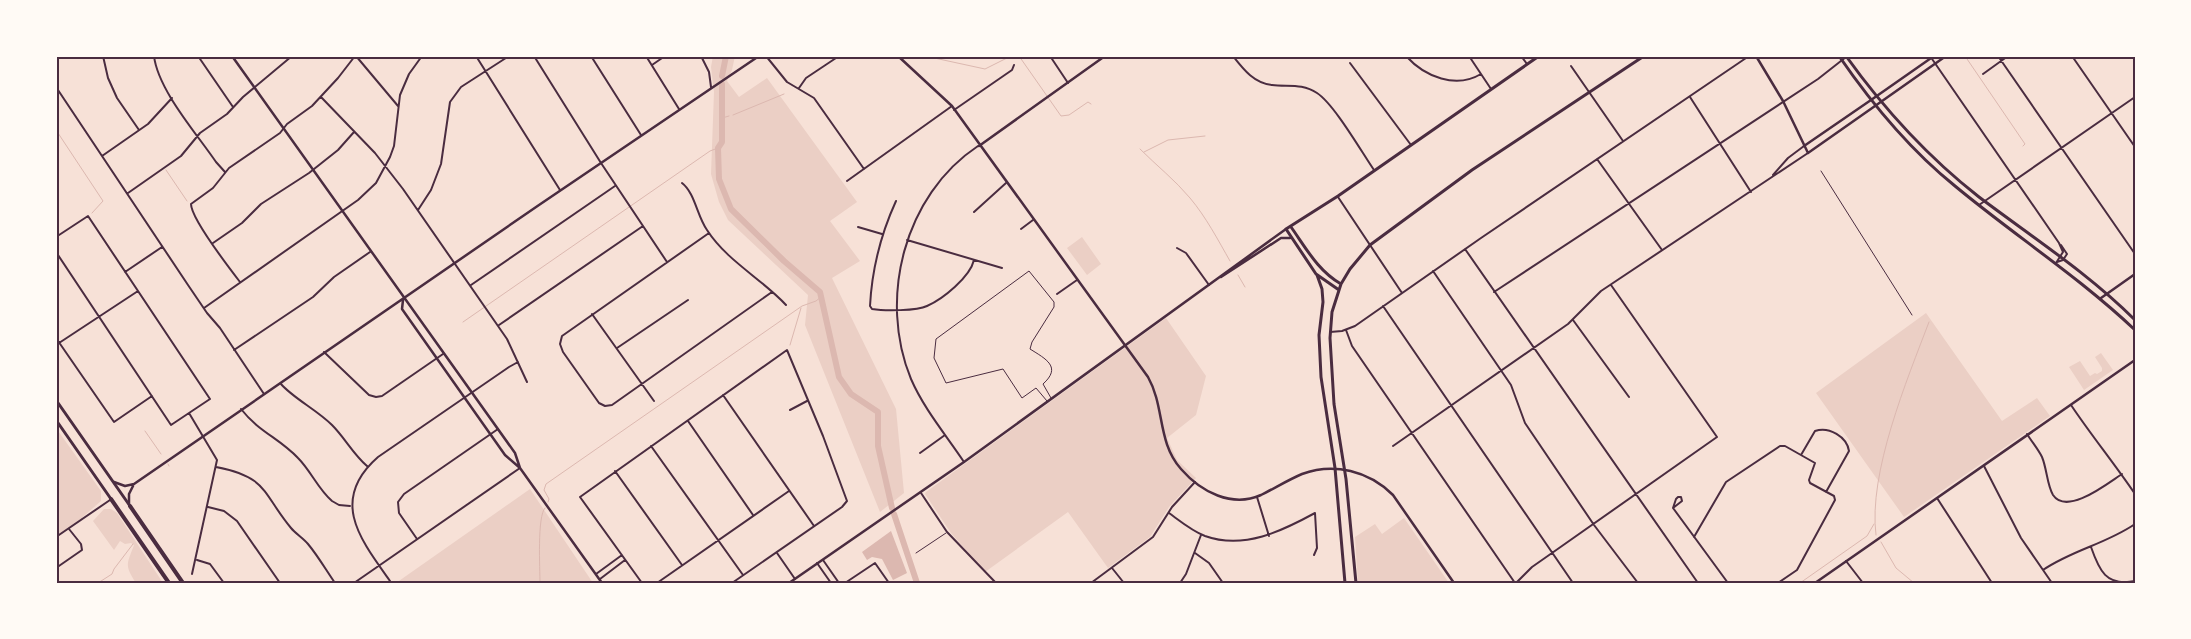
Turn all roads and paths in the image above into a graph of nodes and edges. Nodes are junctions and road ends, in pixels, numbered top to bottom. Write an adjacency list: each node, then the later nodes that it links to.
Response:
1 (62, 56): 37 (street)
2 (103, 56): 74 (street)
3 (154, 56): 60 (street)
4 (198, 56): 67 (street)
5 (232, 56): 52 (street)
6 (292, 56): 52 (street)
7 (356, 56): 58 (street); 64 (street)
8 (476, 56): 46 (street)
9 (509, 56): 46 (street)
10 (534, 56): 88 (street)
11 (591, 56): 76 (street)
12 (646, 56): 43 (street)
13 (665, 56): 43 (street)
14 (701, 56): 51 (street)
15 (759, 56): 51 (street)
16 (766, 56): 53 (street)
17 (839, 56): 53 (street)
18 (898, 56): 65 (street)
19 (1050, 56): 49 (street)
20 (1105, 56): 49 (street)
21 (1234, 56): 92 (street)
22 (1406, 56): 47 (street)
23 (1469, 56): 47 (street)
24 (1521, 56): 41 (street)
25 (1539, 56): 41 (main road)
26 (1644, 56): 55 (main road)
27 (1749, 56): 56 (street)
28 (1756, 56): 62 (street)
29 (1839, 56): 38 (main road)
30 (1846, 56): 38 (street); 57 (main road)
31 (1946, 56): 42 (street)
32 (1998, 56): 39 (street)
33 (2008, 56): 39 (street)
34 (2072, 56): 70 (street)
35 (421, 57): 64 (street)
36 (1932, 57): 42 (street); 57 (street)
37 (56, 59)
38 (1842, 61): 61 (main road); 62 (street)
39 (2001, 61): 48 (street); 83 (street)
40 (1350, 63): 80 (street)
41 (1527, 64): 54 (main road)
42 (1935, 64): 63 (street); 96 (street)
43 (652, 65): 68 (street)
44 (1014, 65): 69 (street)
45 (1572, 66): 55 (street)
46 (485, 71): 101 (street); 109 (street)
47 (1481, 74): 54 (street)
48 (1982, 74)
49 (1068, 83): 81 (street)
50 (56, 87): 86 (street)
51 (711, 87): 68 (street)
52 (254, 88): 67 (street); 72 (street)
53 (799, 88): 90 (street)
54 (1491, 89): 80 (main road)
55 (1589, 92): 78 (street); 124 (main road)
56 (1689, 96): 78 (street); 79 (street)
57 (1876, 96): 61 (street); 63 (main road)
58 (321, 97): 72 (street); 75 (street)
59 (2135, 97): 70 (street)
60 (172, 98): 74 (street); 77 (street)
61 (1871, 100): 66 (main road); 71 (street)
62 (1783, 101): 79 (street); 82 (street)
63 (1880, 102): 66 (street); 105 (main road)
64 (398, 106): 89 (street)
65 (952, 106): 69 (street); 90 (street)
66 (1875, 106): 73 (street); 108 (main road)
67 (233, 107): 77 (street)
68 (679, 110): 76 (street)
69 (954, 110): 81 (street)
70 (2111, 113): 83 (street); 84 (street)
71 (1835, 124): 73 (street); 82 (street)
72 (283, 129): 91 (street); 94 (street)
73 (1843, 129): 85 (street)
74 (139, 130): 86 (street)
75 (354, 132): 89 (street); 91 (street)
76 (641, 135): 88 (street)
77 (198, 136): 94 (street); 103 (street)
78 (1623, 141): 87 (street)
79 (1719, 143): 102 (street); 107 (street)
80 (1411, 145): 92 (main road)
81 (979, 146): 99 (street); 122 (street)
82 (1804, 146): 85 (street); 95 (street)
83 (2062, 147): 96 (street); 131 (street)
84 (2135, 147)
85 (1808, 153): 95 (street)
86 (102, 156): 103 (street)
87 (1597, 159): 107 (street); 127 (street)
88 (601, 163): 100 (street); 101 (street)
89 (386, 166): 109 (street); 110 (street)
90 (864, 169): 97 (street)
91 (312, 170): 110 (street); 123 (street)
92 (1374, 170): 104 (main road)
93 (1821, 171): 164 (lane)
94 (225, 172): 123 (street)
95 (1769, 179): 102 (street)
96 (2016, 179): 105 (street); 132 (street)
97 (846, 181)
98 (682, 183): 118 (street)
99 (1006, 183): 111 (street); 112 (street)
100 (616, 186): 113 (street); 147 (street)
101 (560, 190): 135 (street)
102 (1750, 192): 128 (street)
103 (127, 194): 125 (street)
104 (1338, 196): 115 (main road); 124 (street)
105 (1985, 201): 108 (street); 132 (main road)
106 (896, 202): 119 (street)
107 (1629, 202): 128 (street); 152 (street)
108 (1980, 205): 136 (main road)
109 (418, 210): 135 (street)
110 (341, 211): 130 (street); 144 (street)
111 (974, 212)
112 (1033, 220): 116 (street); 142 (street)
113 (643, 226): 134 (street); 168 (street)
114 (858, 227): 119 (street)
115 (1291, 227): 117 (main road); 145 (main road)
116 (1021, 229)
117 (1286, 229): 121 (main road); 143 (street)
118 (709, 233): 134 (street); 151 (street)
119 (882, 234): 162 (street)
120 (56, 237): 139 (street)
121 (1290, 238): 140 (main road); 143 (street)
122 (907, 240): 133 (street); 162 (street)
123 (213, 243): 144 (street)
124 (1370, 244): 145 (main road); 153 (street)
125 (162, 247): 139 (street); 161 (street)
126 (1177, 248): 148 (street)
127 (1465, 249): 138 (street); 152 (street)
128 (1662, 250): 146 (street)
129 (56, 252): 165 (street)
130 (370, 252): 157 (street); 176 (street)
131 (2135, 254)
132 (2062, 258): 136 (street); 154 (main road)
133 (974, 260): 137 (street); 162 (street)
134 (667, 262): 163 (street)
135 (456, 263): 147 (street); 157 (street)
136 (2056, 263): 156 (main road)
137 (1002, 268)
138 (1433, 271): 153 (street); 183 (street)
139 (125, 272): 150 (street)
140 (1316, 274): 149 (main road); 220 (main road)
141 (2135, 274): 154 (street)
142 (1077, 280): 155 (street); 174 (street)
143 (1217, 280): 148 (street)
144 (240, 282): 161 (street)
145 (1341, 284): 149 (main road)
146 (1611, 284): 166 (street); 231 (street)
147 (471, 285): 168 (street)
148 (1209, 285): 174 (street)
149 (1338, 290): 171 (main road)
150 (138, 291): 165 (street); 202 (street)
151 (772, 292): 159 (street); 186 (street)
152 (1494, 292): 177 (street)
153 (1402, 293): 160 (street)
154 (2107, 293): 156 (street); 167 (main road)
155 (1057, 294)
156 (2101, 298): 170 (main road)
157 (404, 299): 178 (street); 179 (street); 180 (street)
158 (688, 300): 175 (street)
159 (786, 305)
160 (1384, 306): 169 (street); 198 (street)
161 (203, 308): 176 (street)
162 (897, 309): 210 (street)
163 (592, 314): 175 (street); 186 (street)
164 (1912, 315)
165 (99, 316): 173 (street); 190 (street)
166 (1573, 320): 177 (street); 191 (street)
167 (2135, 320)
168 (498, 325): 182 (street)
169 (1346, 330): 171 (street); 206 (street)
170 (2135, 330)
171 (1330, 332): 221 (main road)
172 (56, 338): 173 (street)
173 (59, 342): 190 (street)
174 (1124, 346): 193 (street); 225 (street)
175 (617, 348): 186 (street)
176 (234, 350): 188 (street)
177 (1534, 350): 183 (street); 231 (street)
178 (324, 352): 180 (street); 184 (street)
179 (443, 354): 180 (street); 187 (street)
180 (436, 358): 192 (street)
181 (2135, 360): 199 (street)
182 (518, 362): 185 (street); 187 (street)
183 (1502, 371): 198 (street); 242 (street)
184 (280, 382): 188 (street); 218 (street)
185 (527, 382)
186 (641, 384): 195 (street)
187 (472, 393): 192 (street); 205 (street)
188 (264, 394): 200 (street)
189 (723, 395): 196 (street); 204 (street); 227 (street)
190 (152, 396): 202 (street)
191 (1629, 397)
192 (464, 398): 207 (street); 218 (street)
193 (1052, 399): 197 (street); 197 (lane)
194 (56, 400): 224 (main road)
195 (654, 401)
196 (807, 401): 201 (street); 243 (street)
197 (1048, 402): 215 (street)
198 (1452, 405): 206 (street); 256 (street)
199 (2071, 405): 208 (street); 223 (street)
200 (241, 409): 209 (street); 236 (street)
201 (790, 410)
202 (189, 413): 209 (street)
203 (56, 420): 234 (main road)
204 (688, 420): 211 (street); 240 (street)
205 (498, 429): 207 (street); 219 (street)
206 (1412, 432): 212 (street); 300 (street)
207 (490, 434): 219 (street); 250 (street)
208 (2027, 434): 216 (street); 223 (street)
209 (203, 435): 217 (street); 226 (street)
210 (945, 435): 213 (street); 215 (street)
211 (651, 446): 222 (street); 251 (street)
212 (1393, 446)
213 (920, 453)
214 (1801, 455): 229 (street); 229 (street); 249 (street)
215 (964, 462): 228 (street)
216 (1984, 465): 233 (street); 268 (street)
217 (216, 466): 237 (street); 281 (street)
218 (366, 466): 236 (street)
219 (520, 468): 250 (street); 270 (street)
220 (1336, 468): 221 (street); 232 (street); 297 (main road)
221 (1345, 470): 298 (main road); 299 (street)
222 (615, 471): 257 (street); 265 (street)
223 (2122, 474): 230 (street)
224 (113, 482): 226 (street); 235 (main road)
225 (1195, 482): 232 (street); 239 (street)
226 (134, 484): 235 (street)
227 (789, 491): 240 (street); 243 (street)
228 (921, 492): 245 (street); 259 (street)
229 (1826, 492): 272 (street)
230 (2135, 494)
231 (1636, 495): 242 (street); 303 (street)
232 (1256, 497): 247 (street)
233 (1937, 498): 262 (street); 311 (street)
234 (111, 499): 244 (street); 277 (highway)
235 (130, 506): 278 (highway)
236 (351, 506): 264 (street)
237 (207, 507): 260 (street); 280 (street)
238 (1673, 508): 238 (street); 249 (street)
239 (1168, 514): 246 (street); 267 (street)
240 (753, 515): 251 (street)
241 (2135, 524): 252 (street)
242 (1594, 525): 256 (street); 302 (street)
243 (814, 526): 253 (street)
244 (69, 529): 248 (street); 266 (street)
245 (947, 532): 254 (lane); 292 (street)
246 (1202, 534): 247 (street); 255 (street)
247 (1269, 536): 258 (street)
248 (56, 537)
249 (1694, 537): 304 (street)
250 (416, 539): 264 (street)
251 (718, 540): 265 (street); 271 (street)
252 (2091, 546): 268 (street); 276 (street)
253 (777, 553): 271 (street); 274 (street)
254 (916, 553)
255 (1195, 553): 295 (street); 296 (street)
256 (1552, 553): 300 (street); 301 (street)
257 (622, 555): 261 (street); 270 (street)
258 (1314, 555)
259 (823, 559): 263 (street); 289 (street)
260 (196, 560): 269 (street); 279 (street)
261 (625, 560): 273 (street); 284 (street)
262 (1846, 561): 309 (street); 310 (street)
263 (817, 563): 274 (street); 288 (street)
264 (380, 565): 275 (street); 282 (street)
265 (682, 565): 285 (street)
266 (56, 568)
267 (1112, 568): 293 (street); 294 (street)
268 (2043, 570): 312 (street)
269 (192, 574)
270 (596, 574): 273 (street)
271 (743, 575): 286 (street)
272 (1785, 578): 307 (street); 308 (street)
273 (600, 579): 283 (street)
274 (795, 579): 287 (street)
275 (390, 581)
276 (2135, 581)
277 (169, 583)
278 (183, 583)
279 (224, 583)
280 (280, 583)
281 (335, 583)
282 (354, 583)
283 (602, 583)
284 (642, 583)
285 (657, 583)
286 (732, 583)
287 (789, 583)
288 (831, 583)
289 (838, 583)
290 (845, 583): 291 (street)
291 (889, 583)
292 (996, 583)
293 (1091, 583)
294 (1124, 583)
295 (1180, 583)
296 (1223, 583)
297 (1345, 583)
298 (1356, 583)
299 (1454, 583)
300 (1515, 583)
301 (1573, 583)
302 (1638, 583)
303 (1698, 583)
304 (1728, 583)
305 (1735, 583): 306 (street)
306 (1754, 583)
307 (1778, 583)
308 (1788, 583)
309 (1815, 583)
310 (1863, 583)
311 (1992, 583)
312 (2052, 583)

